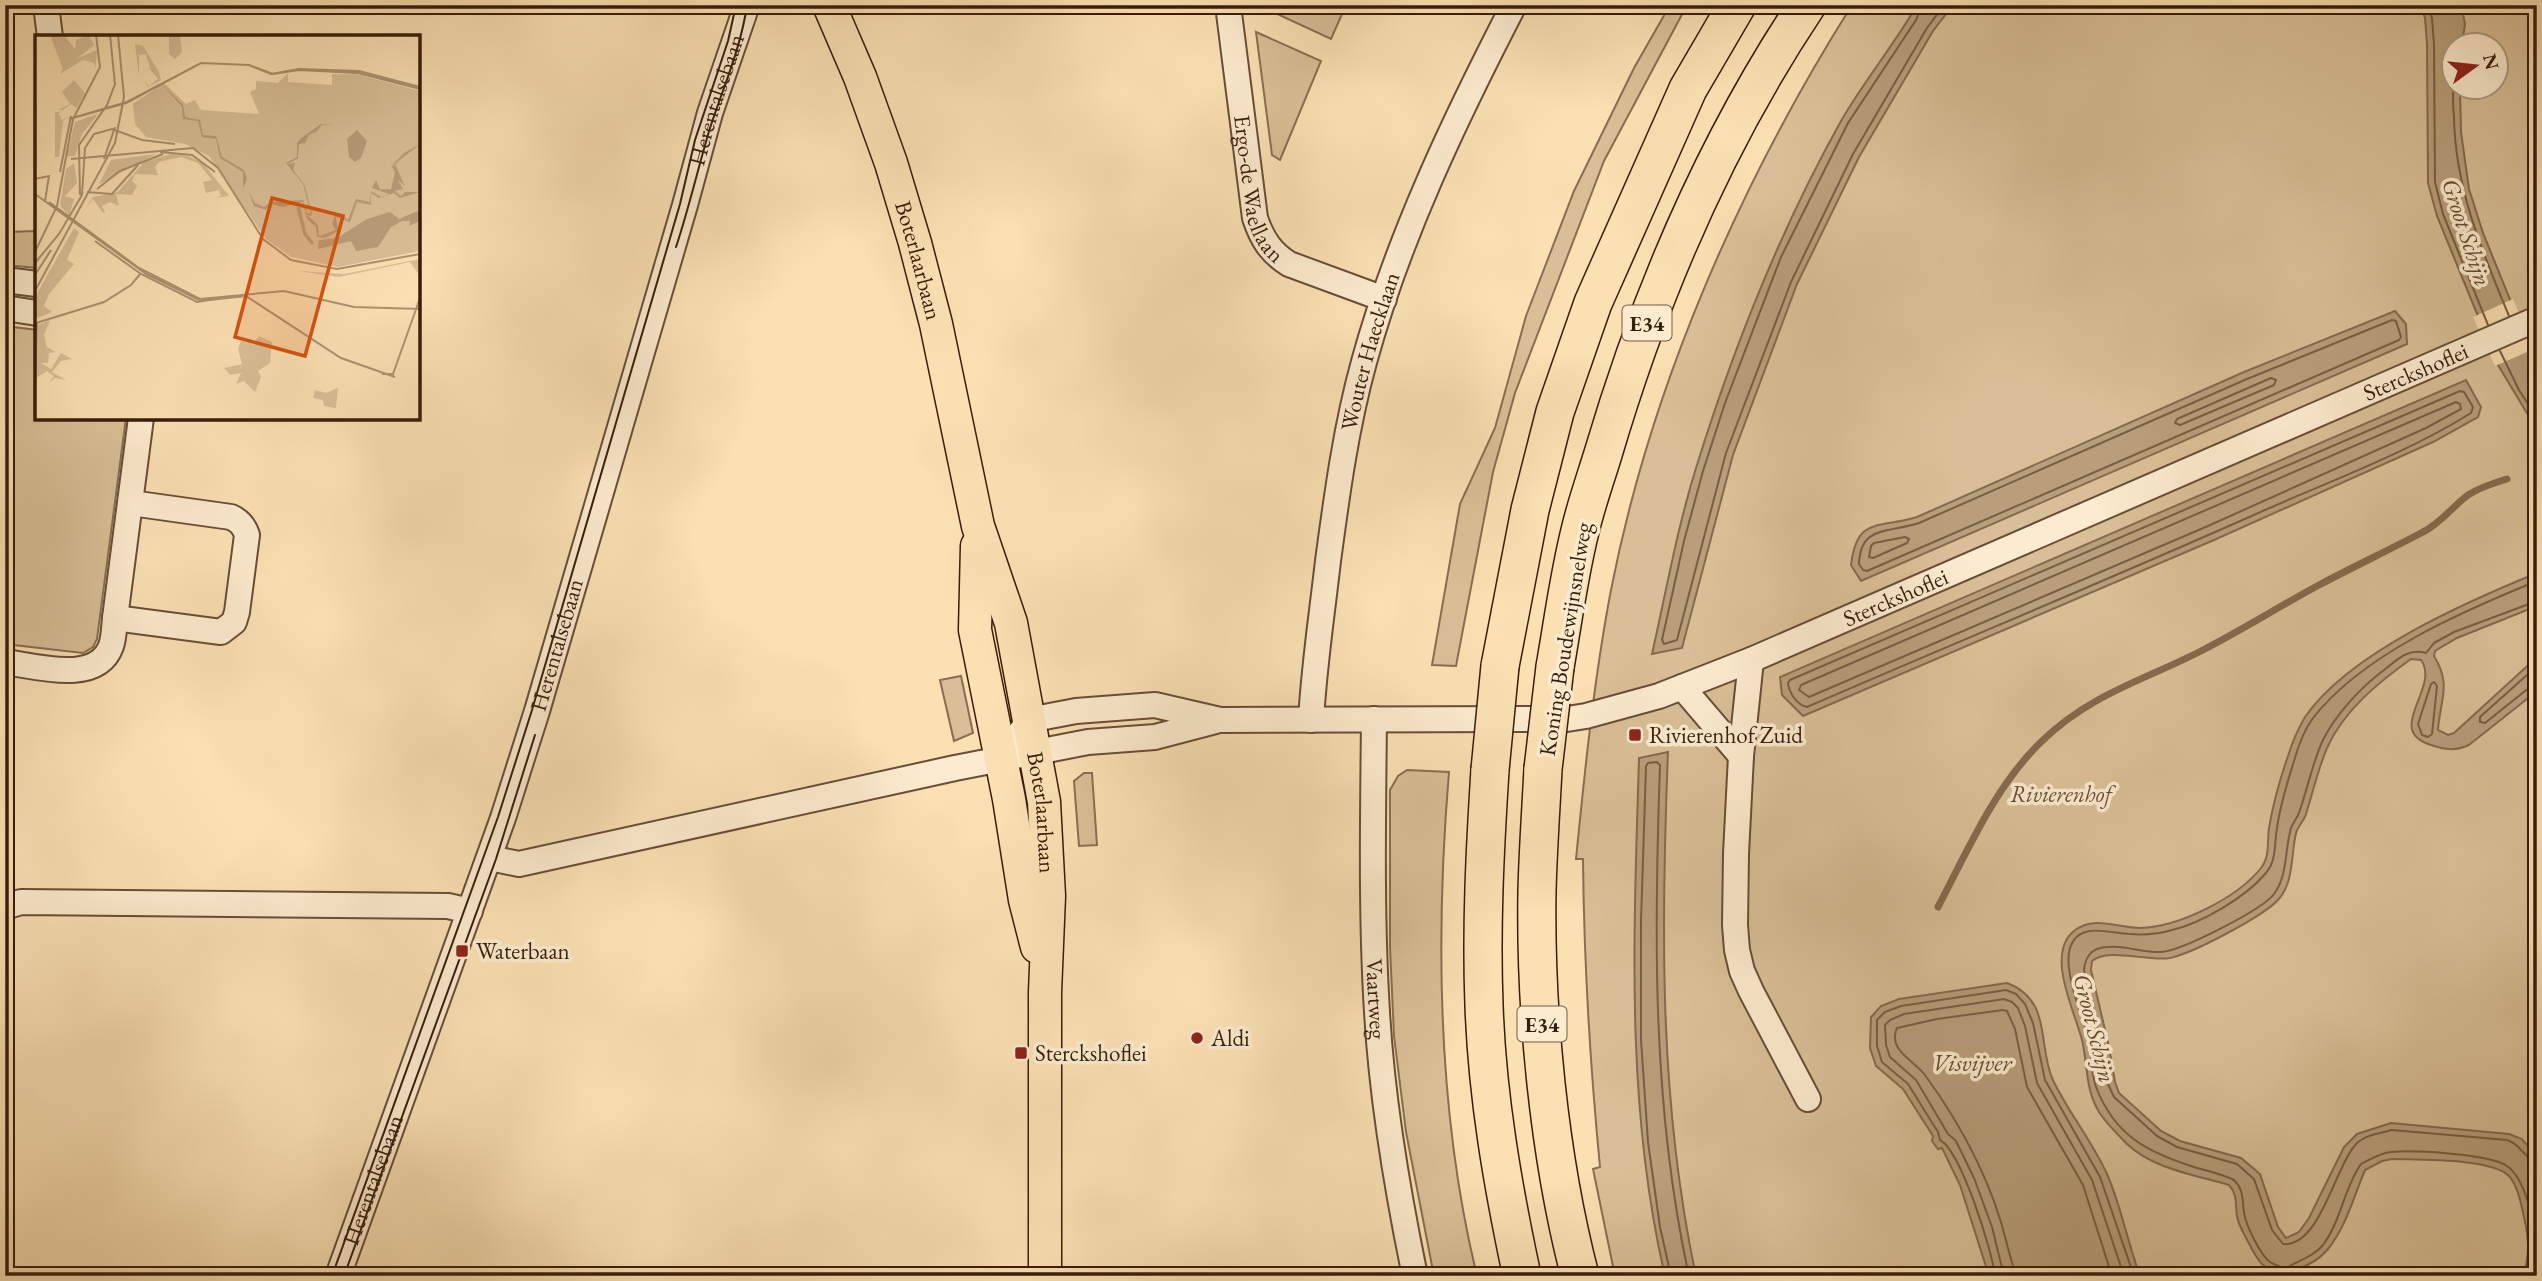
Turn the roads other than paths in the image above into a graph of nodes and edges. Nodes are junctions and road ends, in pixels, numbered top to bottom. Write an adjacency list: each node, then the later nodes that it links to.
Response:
1 (46, 5): 8 (street)
2 (747, 5): 29 (street, Herentalsebaan)
3 (828, 5): 17 (main road, Boterlaarbaan)
4 (1228, 5): 11 (street, Ergo-de Waellaan)
5 (1514, 5): 11 (street, Wouter Haecklaan)
6 (1737, 5): 37 (highway, E34, bridge)
7 (1807, 5): 38 (highway, Koning Boudewijnsnelweg / E34, bridge)
8 (50, 35)
9 (5, 280): 10 (street)
10 (35, 284)
11 (1384, 299): 25 (street, Wouter Haecklaan)
12 (5, 308): 13 (street)
13 (35, 313)
14 (2528, 322): 19 (street, Sterckshoflei)
15 (141, 420): 16 (street)
16 (131, 503): 18 (street); 18 (street)
17 (978, 526): 23 (main road, Boterlaarbaan); 28 (main road, Boterlaarbaan)
18 (115, 618): 20 (street)
19 (1751, 660): 21 (street, Sterckshoflei); 27 (street)
20 (5, 662)
21 (1682, 687): 22 (street, Sterckshoflei); 27 (street)
22 (1374, 719): 25 (street, Sterckshoflei); 36 (street, Vaartweg)
23 (1029, 720): 24 (street, Sterckshoflei); 26 (main road, Boterlaarbaan); 28 (street)
24 (1220, 720): 25 (street, Sterckshoflei); 26 (street, Sterckshoflei)
25 (1311, 720)
26 (1035, 752): 28 (street, Sterckshoflei); 32 (main road, Boterlaarbaan)
27 (1741, 756): 33 (street)
28 (1001, 759): 29 (street, Sterckshoflei); 32 (main road, Boterlaarbaan)
29 (490, 858): 31 (street, Herentalsebaan)
30 (5, 906): 31 (street)
31 (470, 911): 34 (street, Herentalsebaan)
32 (1046, 982): 35 (main road, Boterlaarbaan)
33 (1808, 1099)
34 (338, 1276)
35 (1045, 1276)
36 (1415, 1276)
37 (1522, 1276)
38 (1580, 1276)

